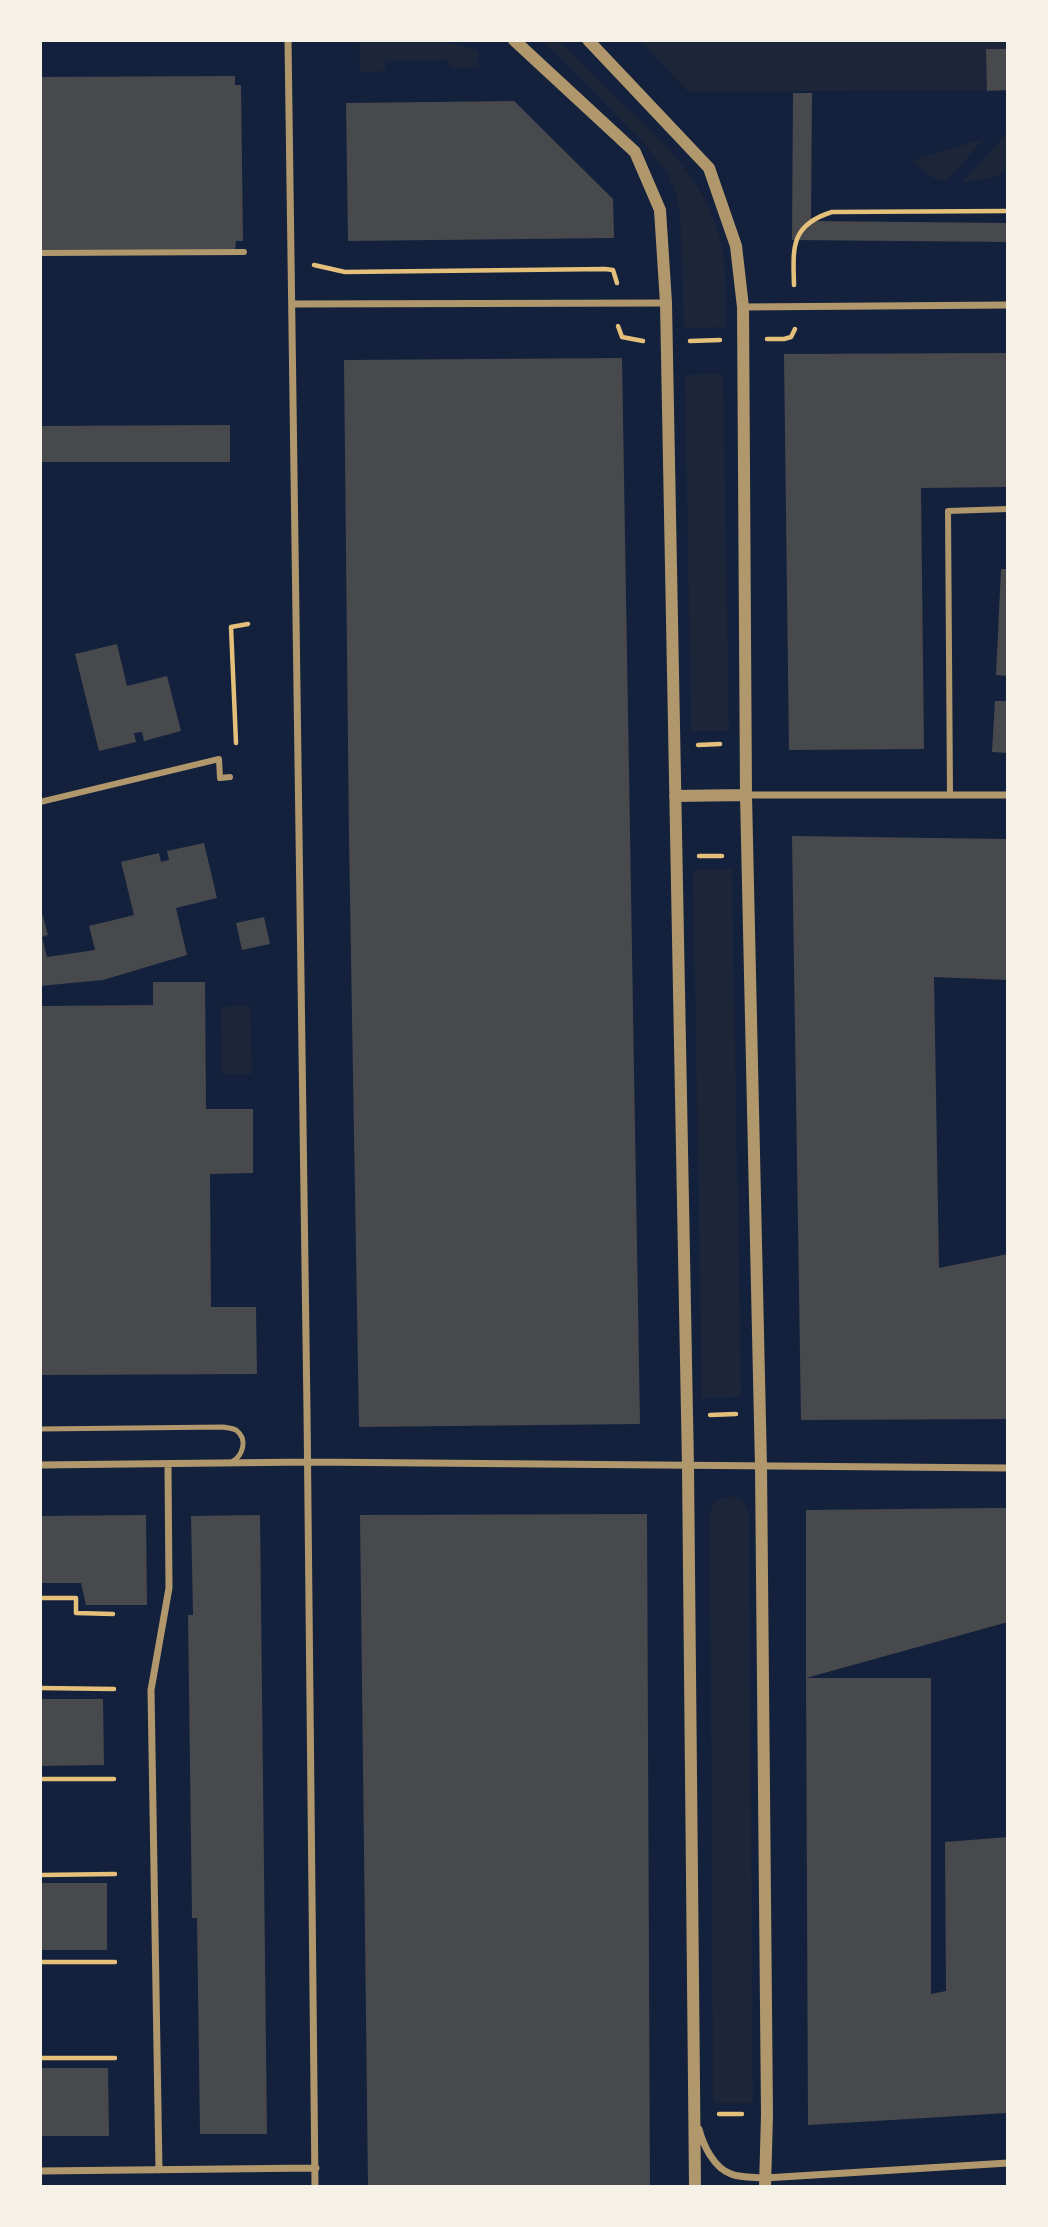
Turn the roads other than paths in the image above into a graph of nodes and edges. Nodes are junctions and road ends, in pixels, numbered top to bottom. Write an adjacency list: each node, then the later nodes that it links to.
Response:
1 (288, 40): 7 (street)
2 (514, 40): 6 (street)
3 (588, 40): 9 (street)
4 (244, 252): 5 (street)
5 (40, 253)
6 (666, 303): 7 (street); 15 (street)
7 (292, 304): 18 (street)
8 (1008, 305): 9 (street)
9 (743, 307): 12 (street)
10 (1008, 509): 13 (street)
11 (230, 778): 16 (street)
12 (746, 794): 13 (street); 15 (street); 23 (street)
13 (950, 795): 14 (street)
14 (1008, 795)
15 (675, 796): 22 (street)
16 (40, 802)
17 (40, 1429): 19 (lane)
18 (308, 1462): 19 (street); 22 (street); 27 (street)
19 (223, 1464): 21 (street)
20 (40, 1465): 21 (street)
21 (168, 1466): 28 (street)
22 (688, 1466): 23 (street); 25 (street)
23 (761, 1467): 24 (street); 30 (street)
24 (1008, 1468)
25 (695, 2113): 30 (street); 32 (street)
26 (1008, 2163): 30 (street)
27 (316, 2168): 28 (street); 31 (street)
28 (159, 2170): 29 (street)
29 (40, 2171)
30 (765, 2183)
31 (315, 2187)
32 (695, 2187)

